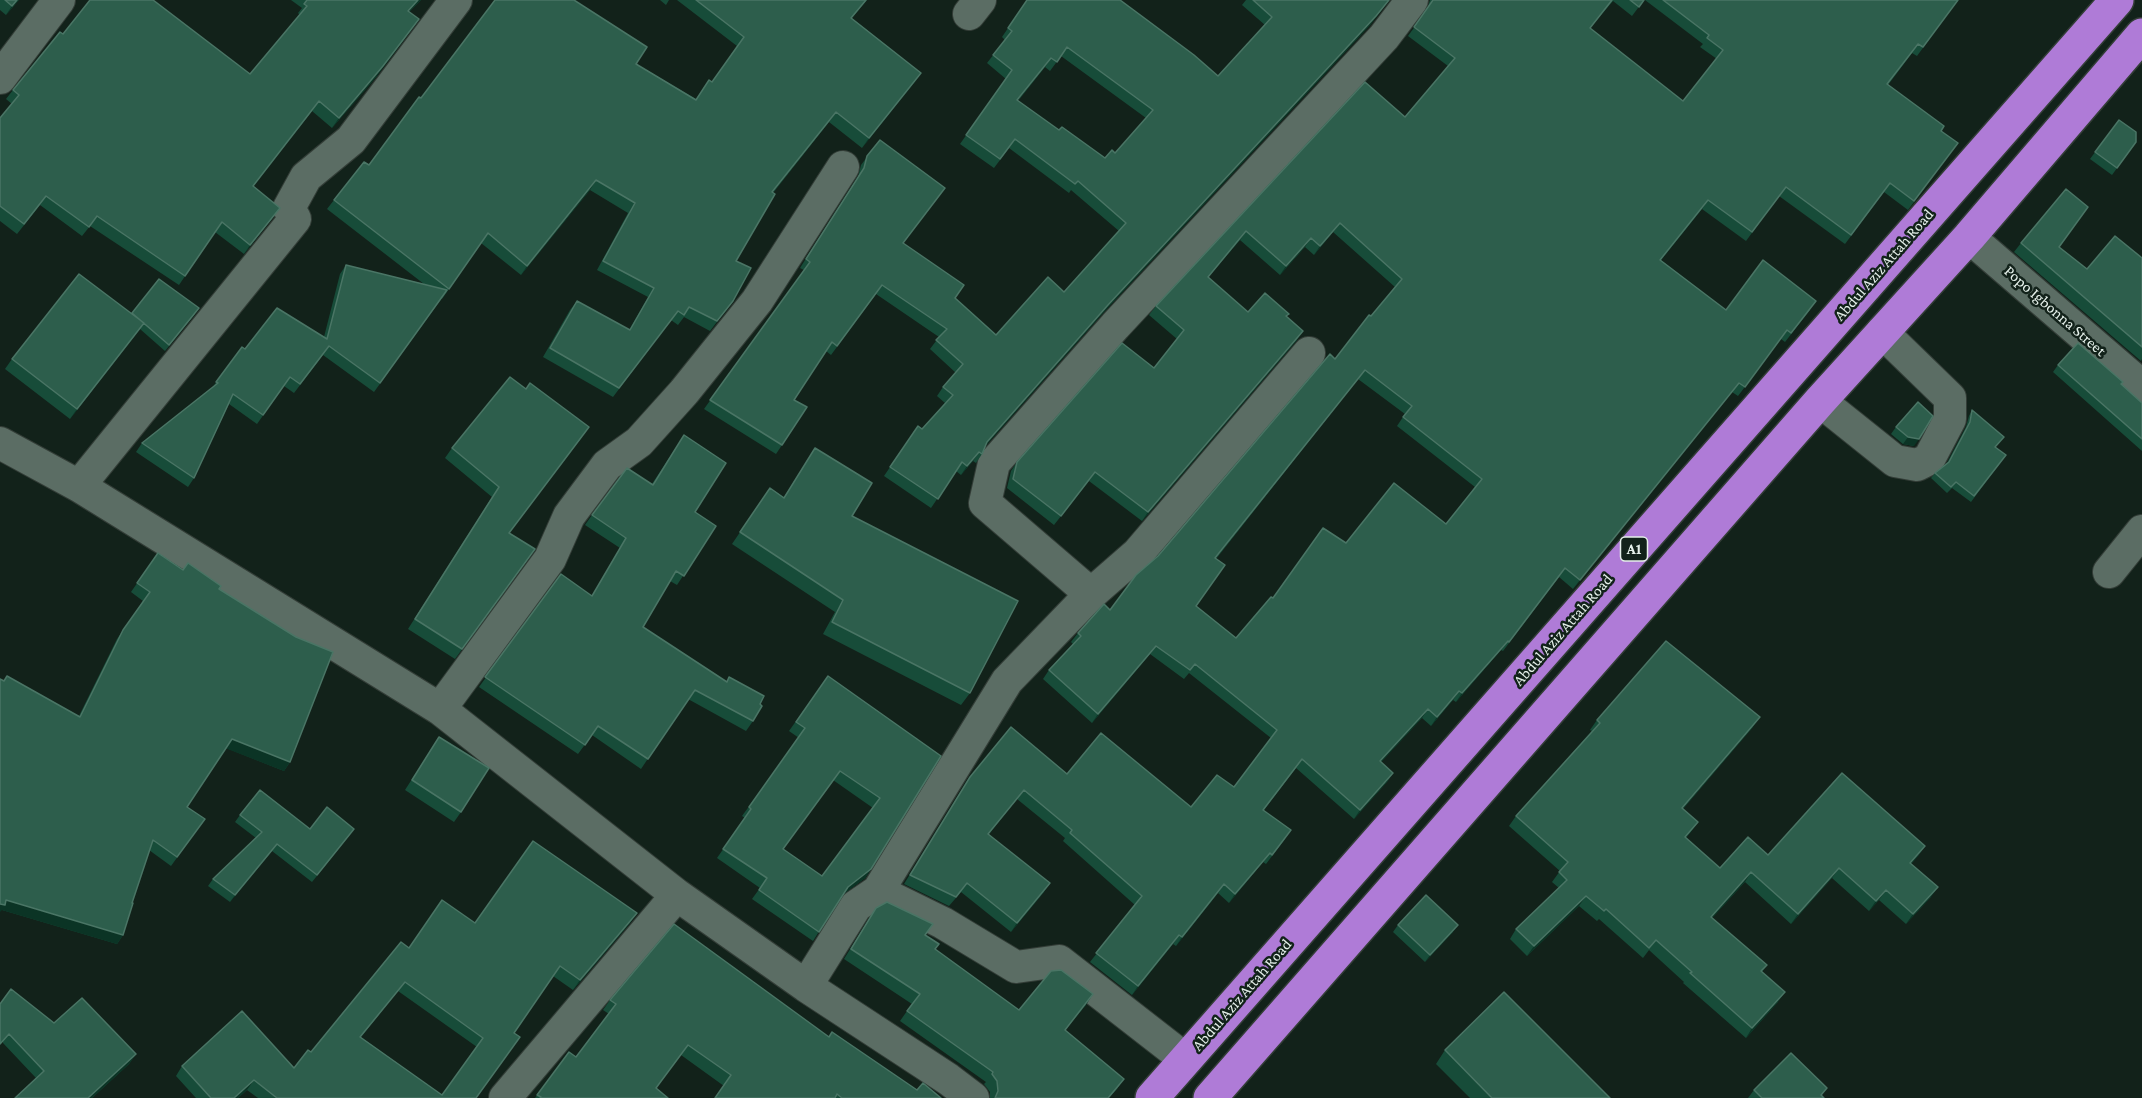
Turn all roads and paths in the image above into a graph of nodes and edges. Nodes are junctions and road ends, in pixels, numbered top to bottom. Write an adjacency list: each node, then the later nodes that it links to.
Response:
1 (59, 0): 6 (street)
2 (456, 0): 14 (street)
3 (1412, 0): 17 (street)
4 (2117, 0): 22 (highway, Abdul Aziz Attah Road / A1)
5 (2142, 35): 8 (highway, A1)
6 (0, 78)
7 (843, 167): 18 (street)
8 (1969, 237): 9 (highway, A1); 11 (street, Popo Igbonna Street)
9 (1882, 332): 12 (highway, A1); 12 (street)
10 (1309, 353): 17 (street)
11 (2142, 386)
12 (1820, 401): 26 (highway, A1)
13 (0, 443): 14 (street)
14 (79, 486): 18 (street)
15 (2142, 531): 16 (street)
16 (2109, 572)
17 (1091, 594): 19 (street)
18 (440, 709): 20 (street)
19 (878, 891): 21 (street); 22 (street)
20 (677, 895): 21 (street); 23 (street)
21 (806, 986): 24 (street)
22 (1185, 1059): 25 (highway, Abdul Aziz Attah Road / A1)
23 (505, 1098)
24 (973, 1098)
25 (1152, 1098)
26 (1210, 1098)

